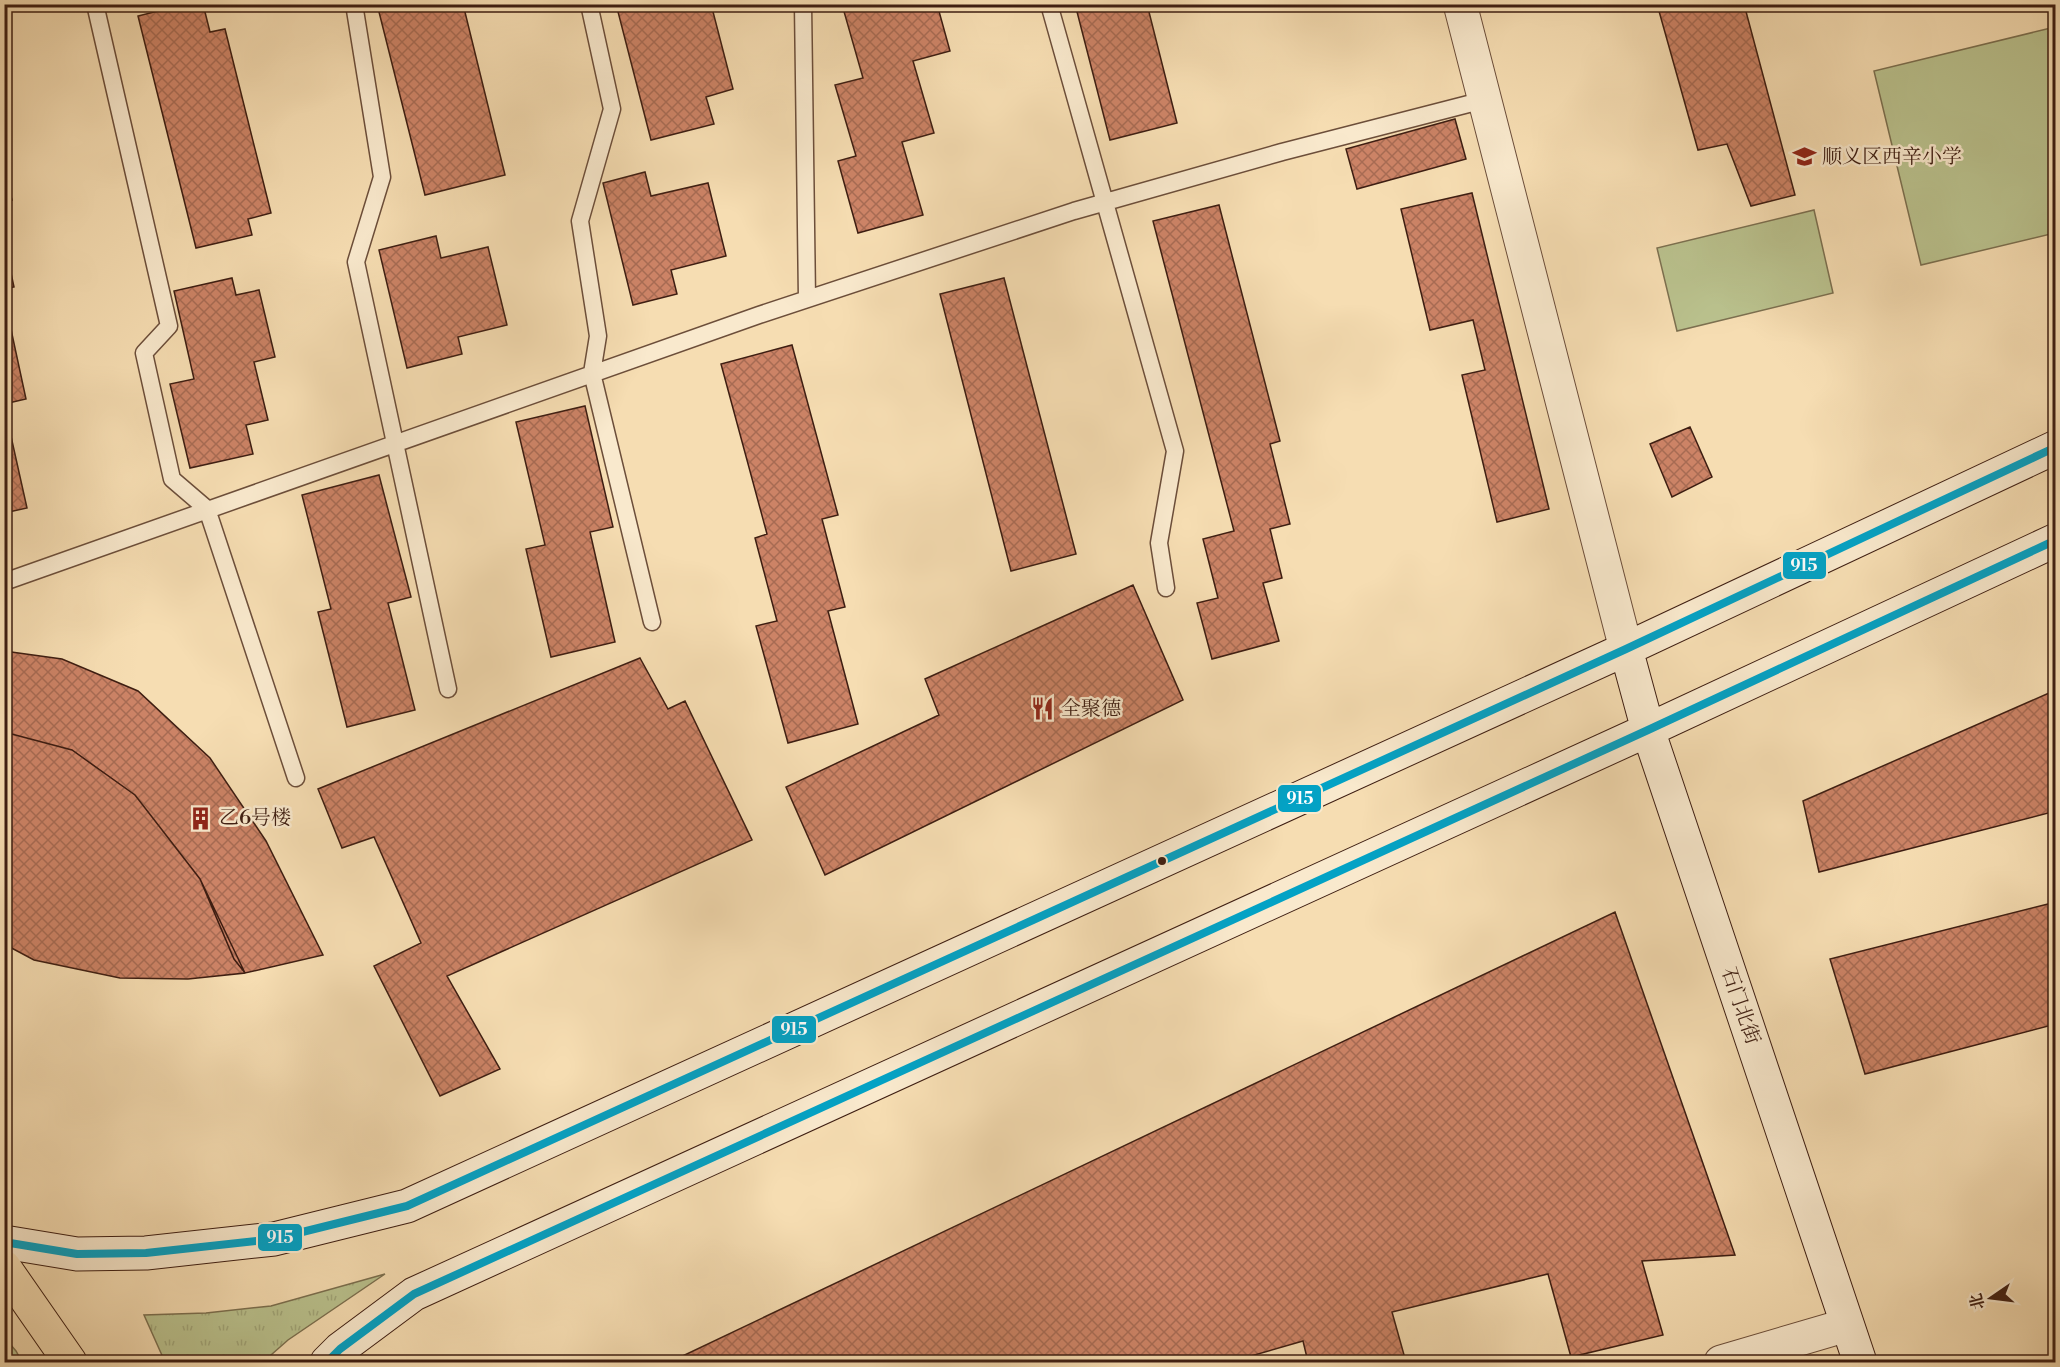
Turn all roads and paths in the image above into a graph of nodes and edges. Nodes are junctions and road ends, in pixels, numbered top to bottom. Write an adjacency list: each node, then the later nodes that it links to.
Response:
1 (95, 4): 13 (lane)
2 (354, 4): 11 (lane)
3 (589, 4): 10 (lane)
4 (803, 4): 9 (lane)
5 (1049, 4): 8 (lane)
6 (1460, 4): 7 (main road, 石门北街)
7 (1484, 100): 8 (lane); 18 (main road, 石门北街)
8 (1104, 202): 9 (lane); 16 (lane)
9 (807, 299): 10 (lane)
10 (592, 374): 11 (lane); 17 (lane)
11 (395, 443): 13 (lane); 19 (lane)
12 (2055, 447): 18 (main road)
13 (207, 509): 15 (lane); 21 (lane)
14 (2055, 540): 20 (main road)
15 (4, 582)
16 (1166, 588)
17 (652, 622)
18 (1626, 649): 20 (main road, 石门北街); 22 (main road)
19 (448, 689)
20 (1648, 730): 24 (main road, 石门北街); 26 (main road)
21 (296, 778)
22 (4, 1242)
23 (4, 1267): 25 (main road)
24 (1847, 1325): 27 (main road); 28 (main road, 石门北街)
25 (70, 1362)
26 (327, 1362)
27 (1720, 1362)
28 (1860, 1362)

